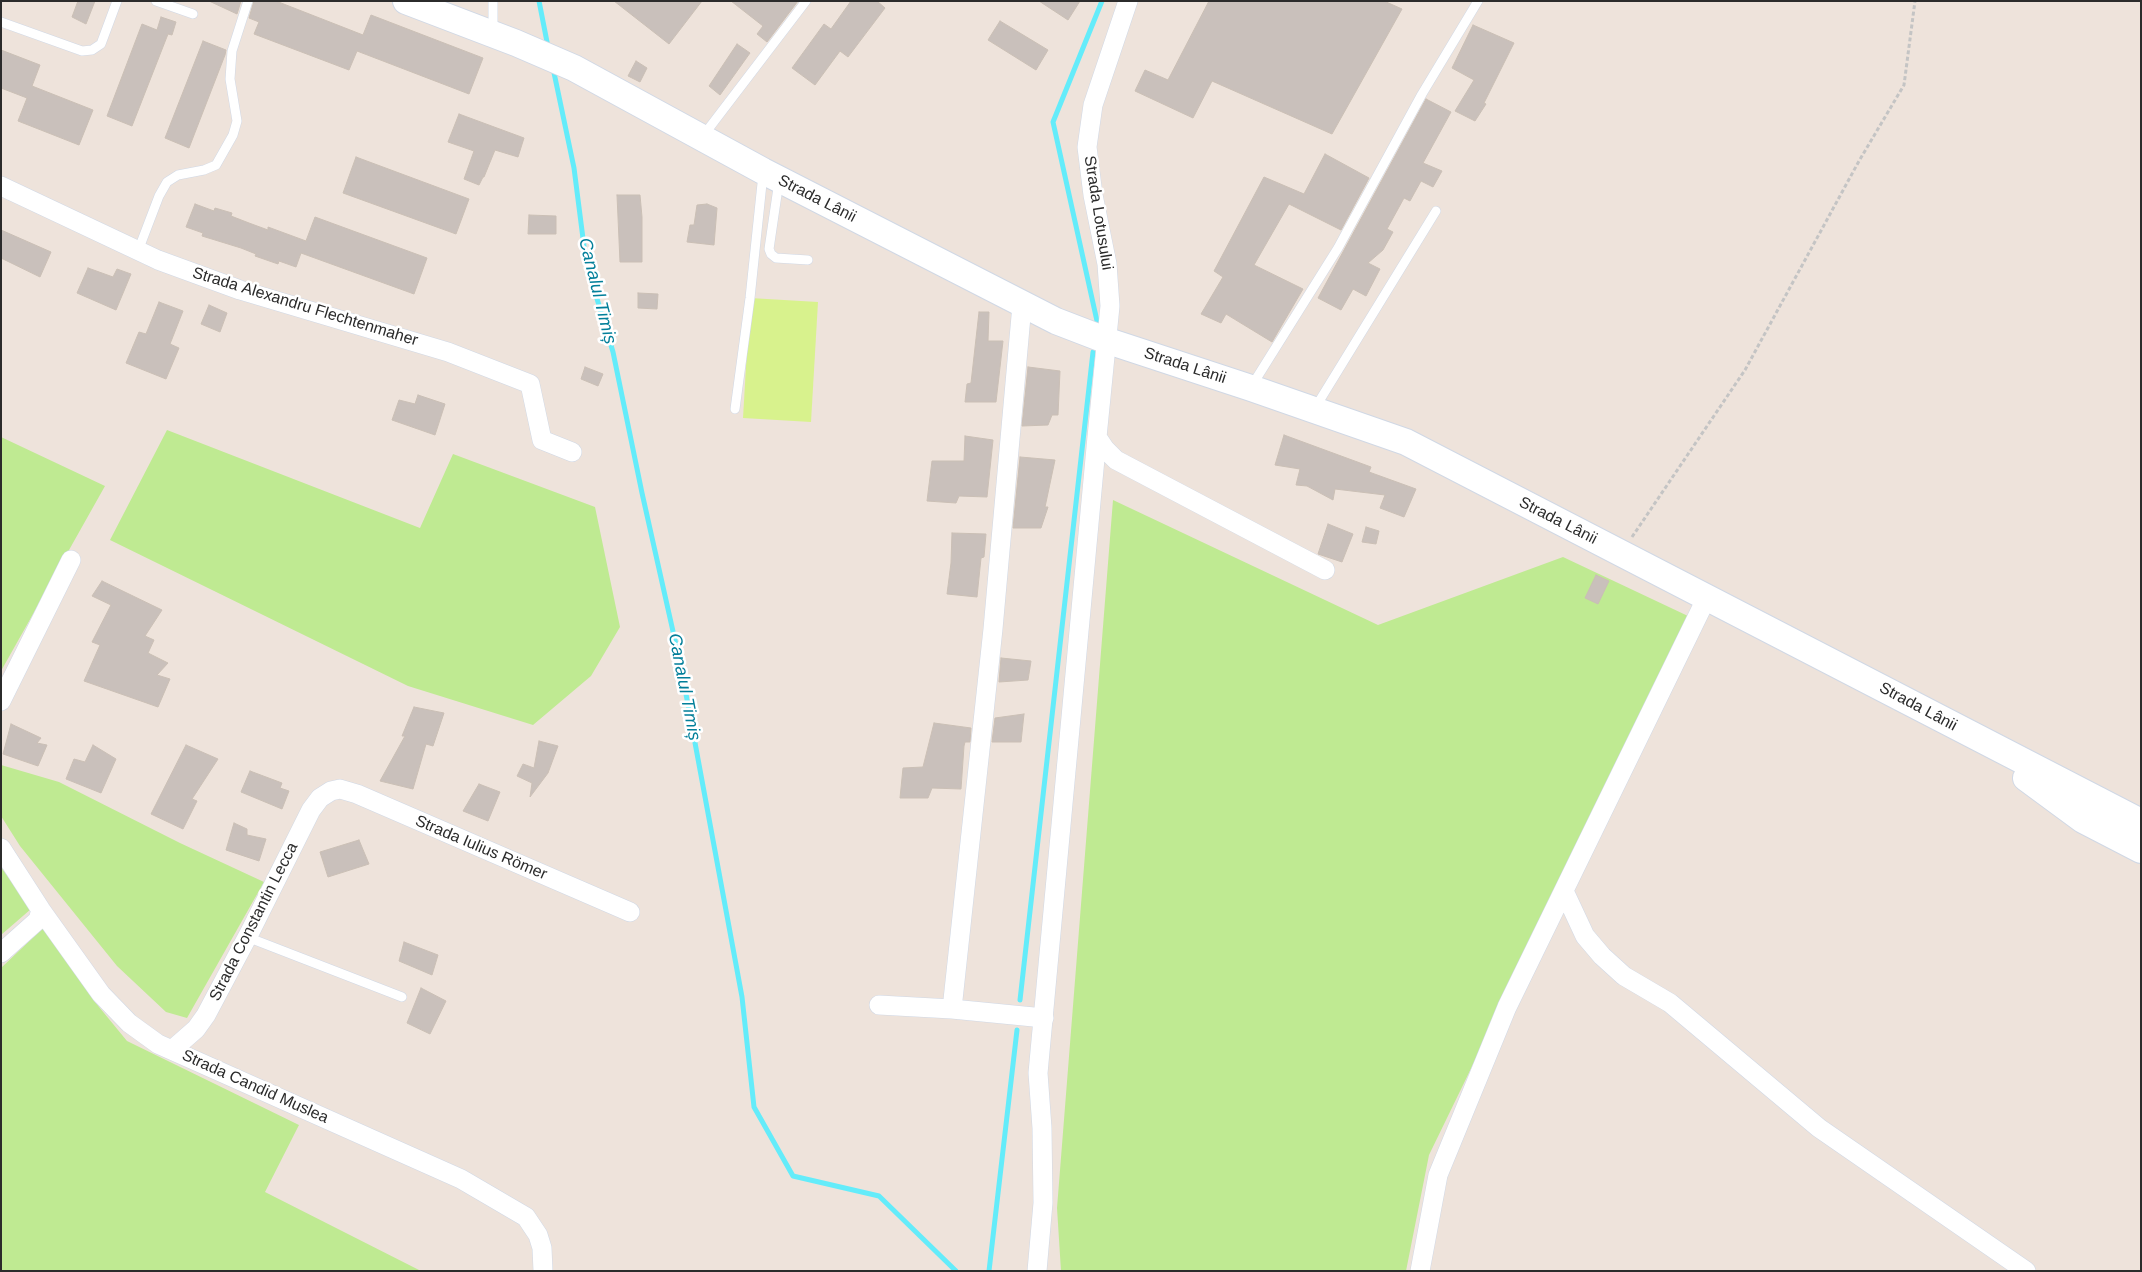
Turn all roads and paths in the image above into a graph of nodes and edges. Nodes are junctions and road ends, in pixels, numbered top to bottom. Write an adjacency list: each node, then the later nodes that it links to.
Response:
1 (117, 1): 11 (lane)
2 (156, 1): 10 (lane)
3 (248, 1): 17 (lane)
4 (406, 1): 12 (main road, Strada Lânii)
5 (493, 1): 12 (lane)
6 (806, 1): 13 (lane)
7 (1128, 1): 20 (street, Strada Lotusului)
8 (1478, 1): 21 (lane)
9 (1915, 1): 26 (path)
10 (193, 14)
11 (1, 22)
12 (504, 38): 13 (main road, Strada Lânii)
13 (701, 138): 14 (main road, Strada Lânii)
14 (771, 175): 18 (lane); 19 (main road, Strada Lânii); 22 (lane)
15 (1, 186): 17 (street, Strada Alexandru Flechtenmaher)
16 (1436, 210): 23 (lane)
17 (138, 252): 25 (street, Strada Alexandru Flechtenmaher)
18 (808, 260)
19 (1022, 304): 20 (main road, Strada Lânii); 44 (street)
20 (1108, 342): 21 (main road, Strada Lânii); 24 (street, Strada Lotusului)
21 (1251, 388): 23 (main road, Strada Lânii)
22 (735, 409)
23 (1314, 409): 26 (main road, Strada Lânii)
24 (1097, 437): 28 (street); 45 (street, Strada Lotusului)
25 (572, 452)
26 (1621, 553): 29 (main road, Strada Lânii)
27 (72, 560): 30 (street)
28 (1325, 570)
29 (1707, 597): 31 (main road, Strada Lânii); 37 (street)
30 (1, 701)
31 (1964, 731): 33 (main road, Strada Lânii); 34 (main road, Strada Lânii); 36 (main road, Strada Lânii)
32 (331, 791): 39 (street, Strada Iulius Römer); 40 (street, Strada Constantin Lecca)
33 (2141, 804)
34 (2141, 822)
35 (1, 848): 38 (street, Strada Candid Muslea)
36 (2141, 850)
37 (1564, 891): 49 (street); 50 (street)
38 (41, 910): 41 (street); 46 (street, Strada Candid Muslea)
39 (630, 912)
40 (248, 937): 42 (lane); 46 (street, Strada Constantin Lecca)
41 (1, 953)
42 (402, 997)
43 (879, 1005): 44 (street)
44 (952, 1009): 45 (street)
45 (1044, 1018): 48 (street, Strada Lotusului)
46 (172, 1050): 47 (street, Strada Candid Muslea)
47 (543, 1271)
48 (1037, 1271)
49 (1420, 1271)
50 (2026, 1271)

